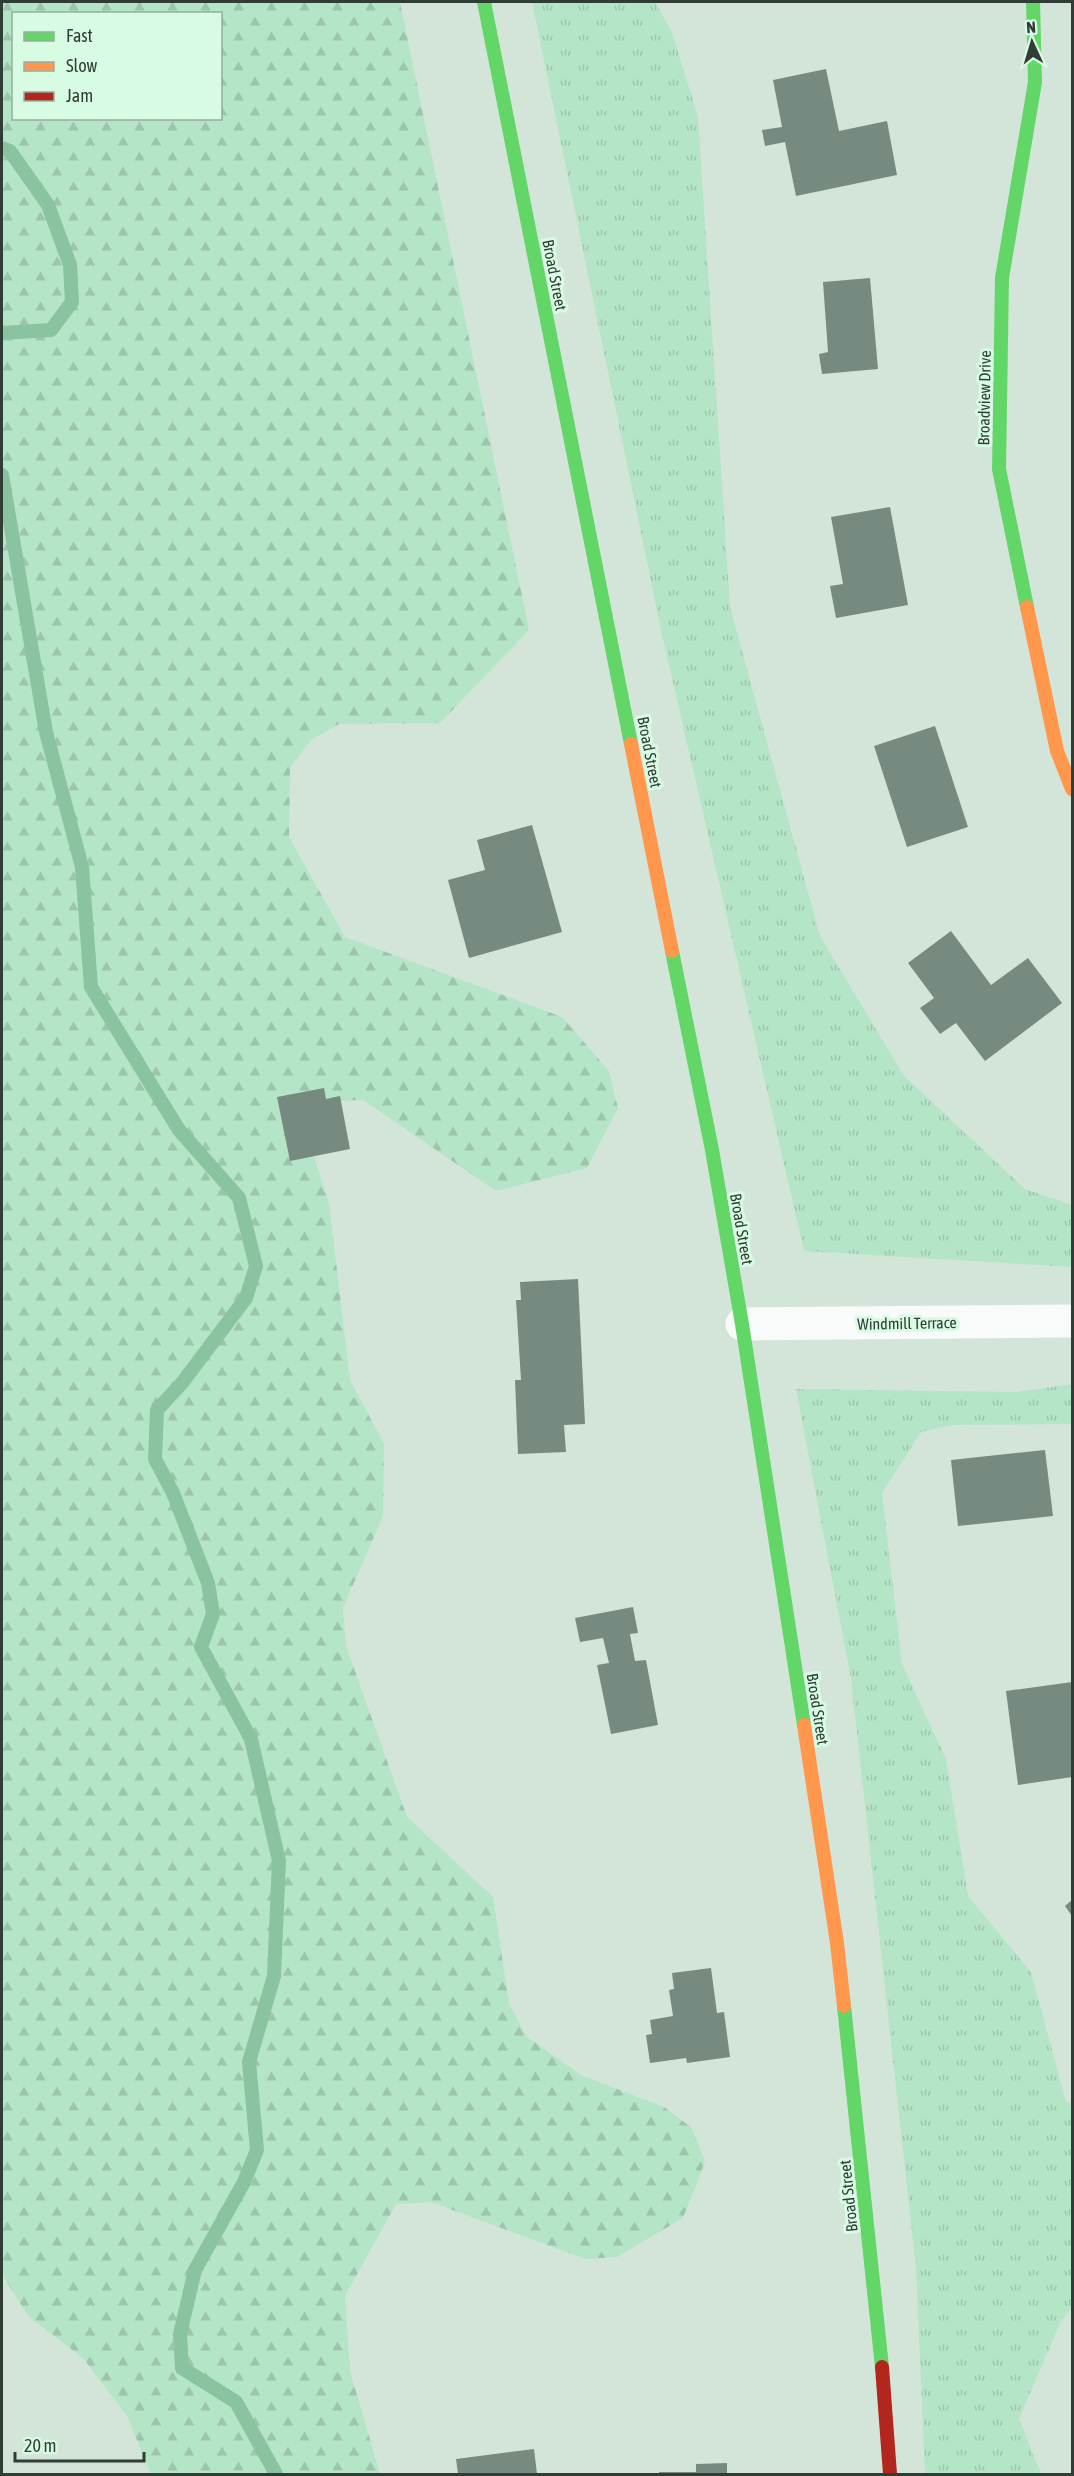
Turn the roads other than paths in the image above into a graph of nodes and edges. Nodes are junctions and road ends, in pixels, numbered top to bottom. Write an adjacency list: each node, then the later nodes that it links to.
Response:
1 (484, 2): 5 (street, Broad Street)
2 (1033, 2): 3 (street, Broadview Drive)
3 (1072, 789)
4 (1072, 1321): 5 (street, Windmill Terrace)
5 (742, 1324): 6 (street, Broad Street)
6 (890, 2475)

